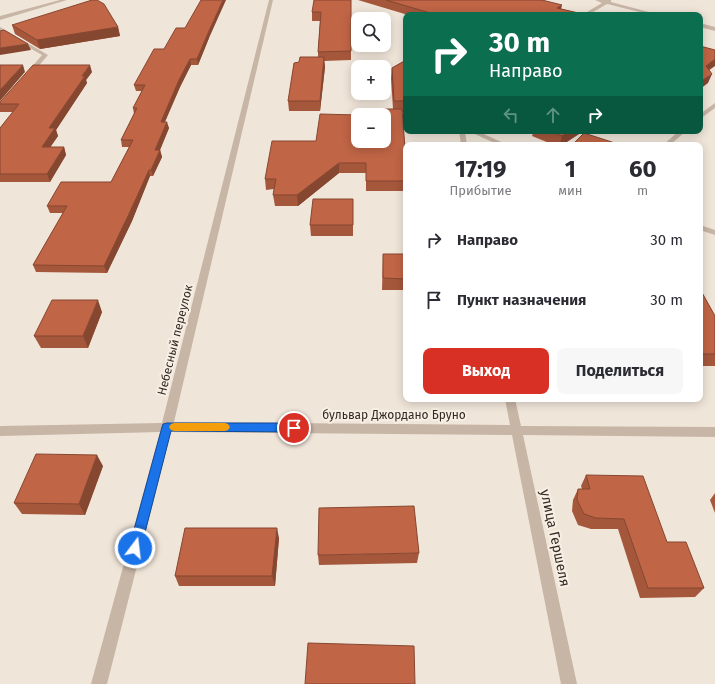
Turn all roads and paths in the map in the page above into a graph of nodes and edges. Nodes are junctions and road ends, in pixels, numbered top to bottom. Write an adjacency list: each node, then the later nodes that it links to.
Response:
1 (65, 0): 7 (street)
2 (271, 0): 21 (street, Небесный переулок)
3 (597, 0): 4 (street)
4 (608, 1): 5 (street); 6 (street)
5 (589, 12)
6 (647, 12)
7 (0, 18)
8 (703, 26): 10 (street)
9 (0, 29): 11 (street)
10 (715, 29)
11 (25, 78)
12 (715, 105): 13 (street)
13 (703, 115)
14 (478, 134): 16 (street)
15 (679, 134): 17 (street)
16 (497, 142)
17 (670, 142)
18 (703, 228): 19 (street)
19 (715, 233)
20 (510, 402): 22 (street, улица Гершеля)
21 (167, 427): 22 (street, бульвар Джордано Бруно); 23 (street, бульвар Джордано Бруно); 25 (street, Небесный переулок)
22 (515, 429): 24 (street, бульвар Джордано Бруно); 26 (street, улица Гершеля)
23 (0, 431)
24 (715, 432)
25 (99, 684)
26 (569, 684)

